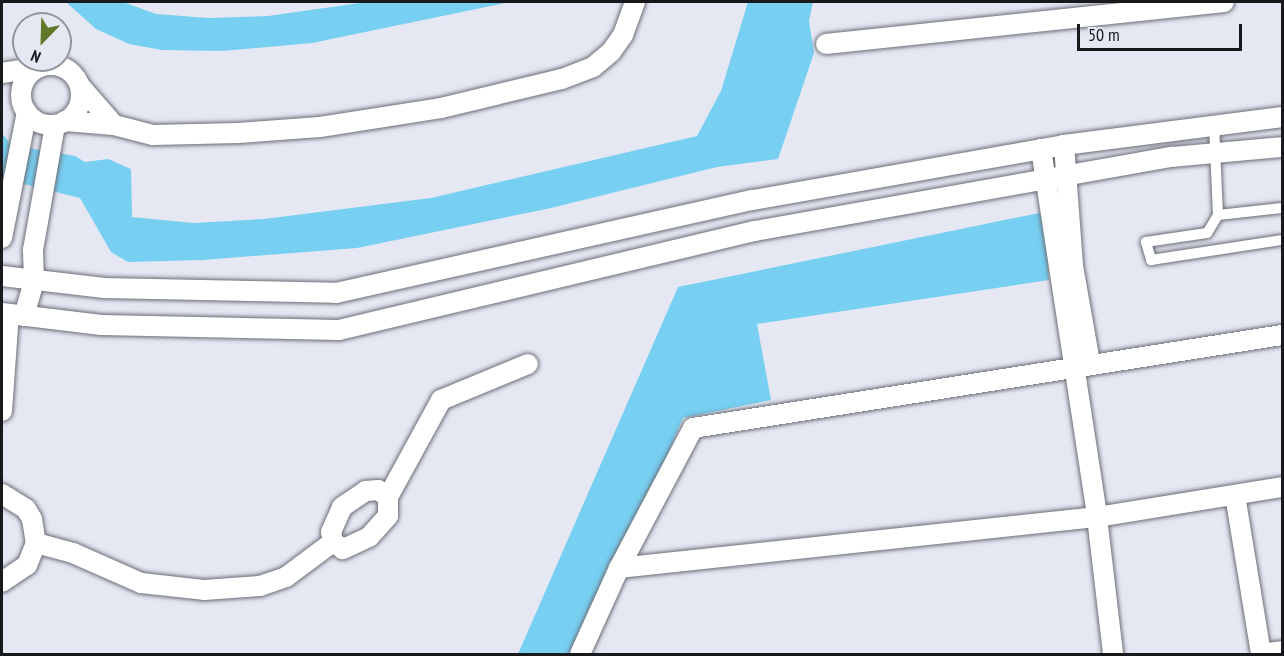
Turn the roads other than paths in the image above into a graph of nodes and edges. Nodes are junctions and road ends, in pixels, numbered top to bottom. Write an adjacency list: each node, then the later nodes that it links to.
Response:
1 (634, 2): 14 (street)
2 (1203, 2): 3 (street); 4 (street)
3 (1224, 2)
4 (826, 44)
5 (34, 72): 9 (street)
6 (69, 72): 8 (street)
7 (2, 74): 9 (street)
8 (81, 87): 12 (street); 14 (street)
9 (21, 92): 10 (street)
10 (27, 112): 12 (street); 23 (street)
11 (1282, 117): 13 (street)
12 (60, 123): 14 (street); 25 (street)
13 (1214, 124): 15 (street); 18 (lane)
14 (114, 125)
15 (1064, 145): 17 (street); 19 (street)
16 (1282, 147): 18 (street)
17 (1041, 149): 20 (street); 28 (street)
18 (1214, 153): 19 (street); 22 (lane)
19 (1065, 176): 20 (street); 32 (street)
20 (1043, 180): 29 (street); 32 (street)
21 (1282, 208): 22 (lane)
22 (1218, 215): 24 (lane)
23 (2, 238)
24 (1282, 240)
25 (33, 250): 27 (street); 28 (street)
26 (2, 276): 27 (street)
27 (34, 280): 28 (street); 29 (street)
28 (67, 284)
29 (12, 314): 33 (street)
30 (1282, 334): 32 (street)
31 (528, 363): 37 (street)
32 (1081, 364): 38 (street); 41 (street)
33 (2, 411)
34 (1282, 487): 36 (street)
35 (2, 494): 40 (street)
36 (1235, 495): 38 (street); 46 (street)
37 (388, 497): 39 (street); 39 (street)
38 (1097, 517): 41 (street); 45 (street)
39 (333, 542): 40 (street)
40 (36, 543): 42 (street)
41 (619, 568): 44 (street)
42 (2, 582)
43 (1282, 651): 46 (street)
44 (580, 654)
45 (1111, 654)
46 (1261, 654)

